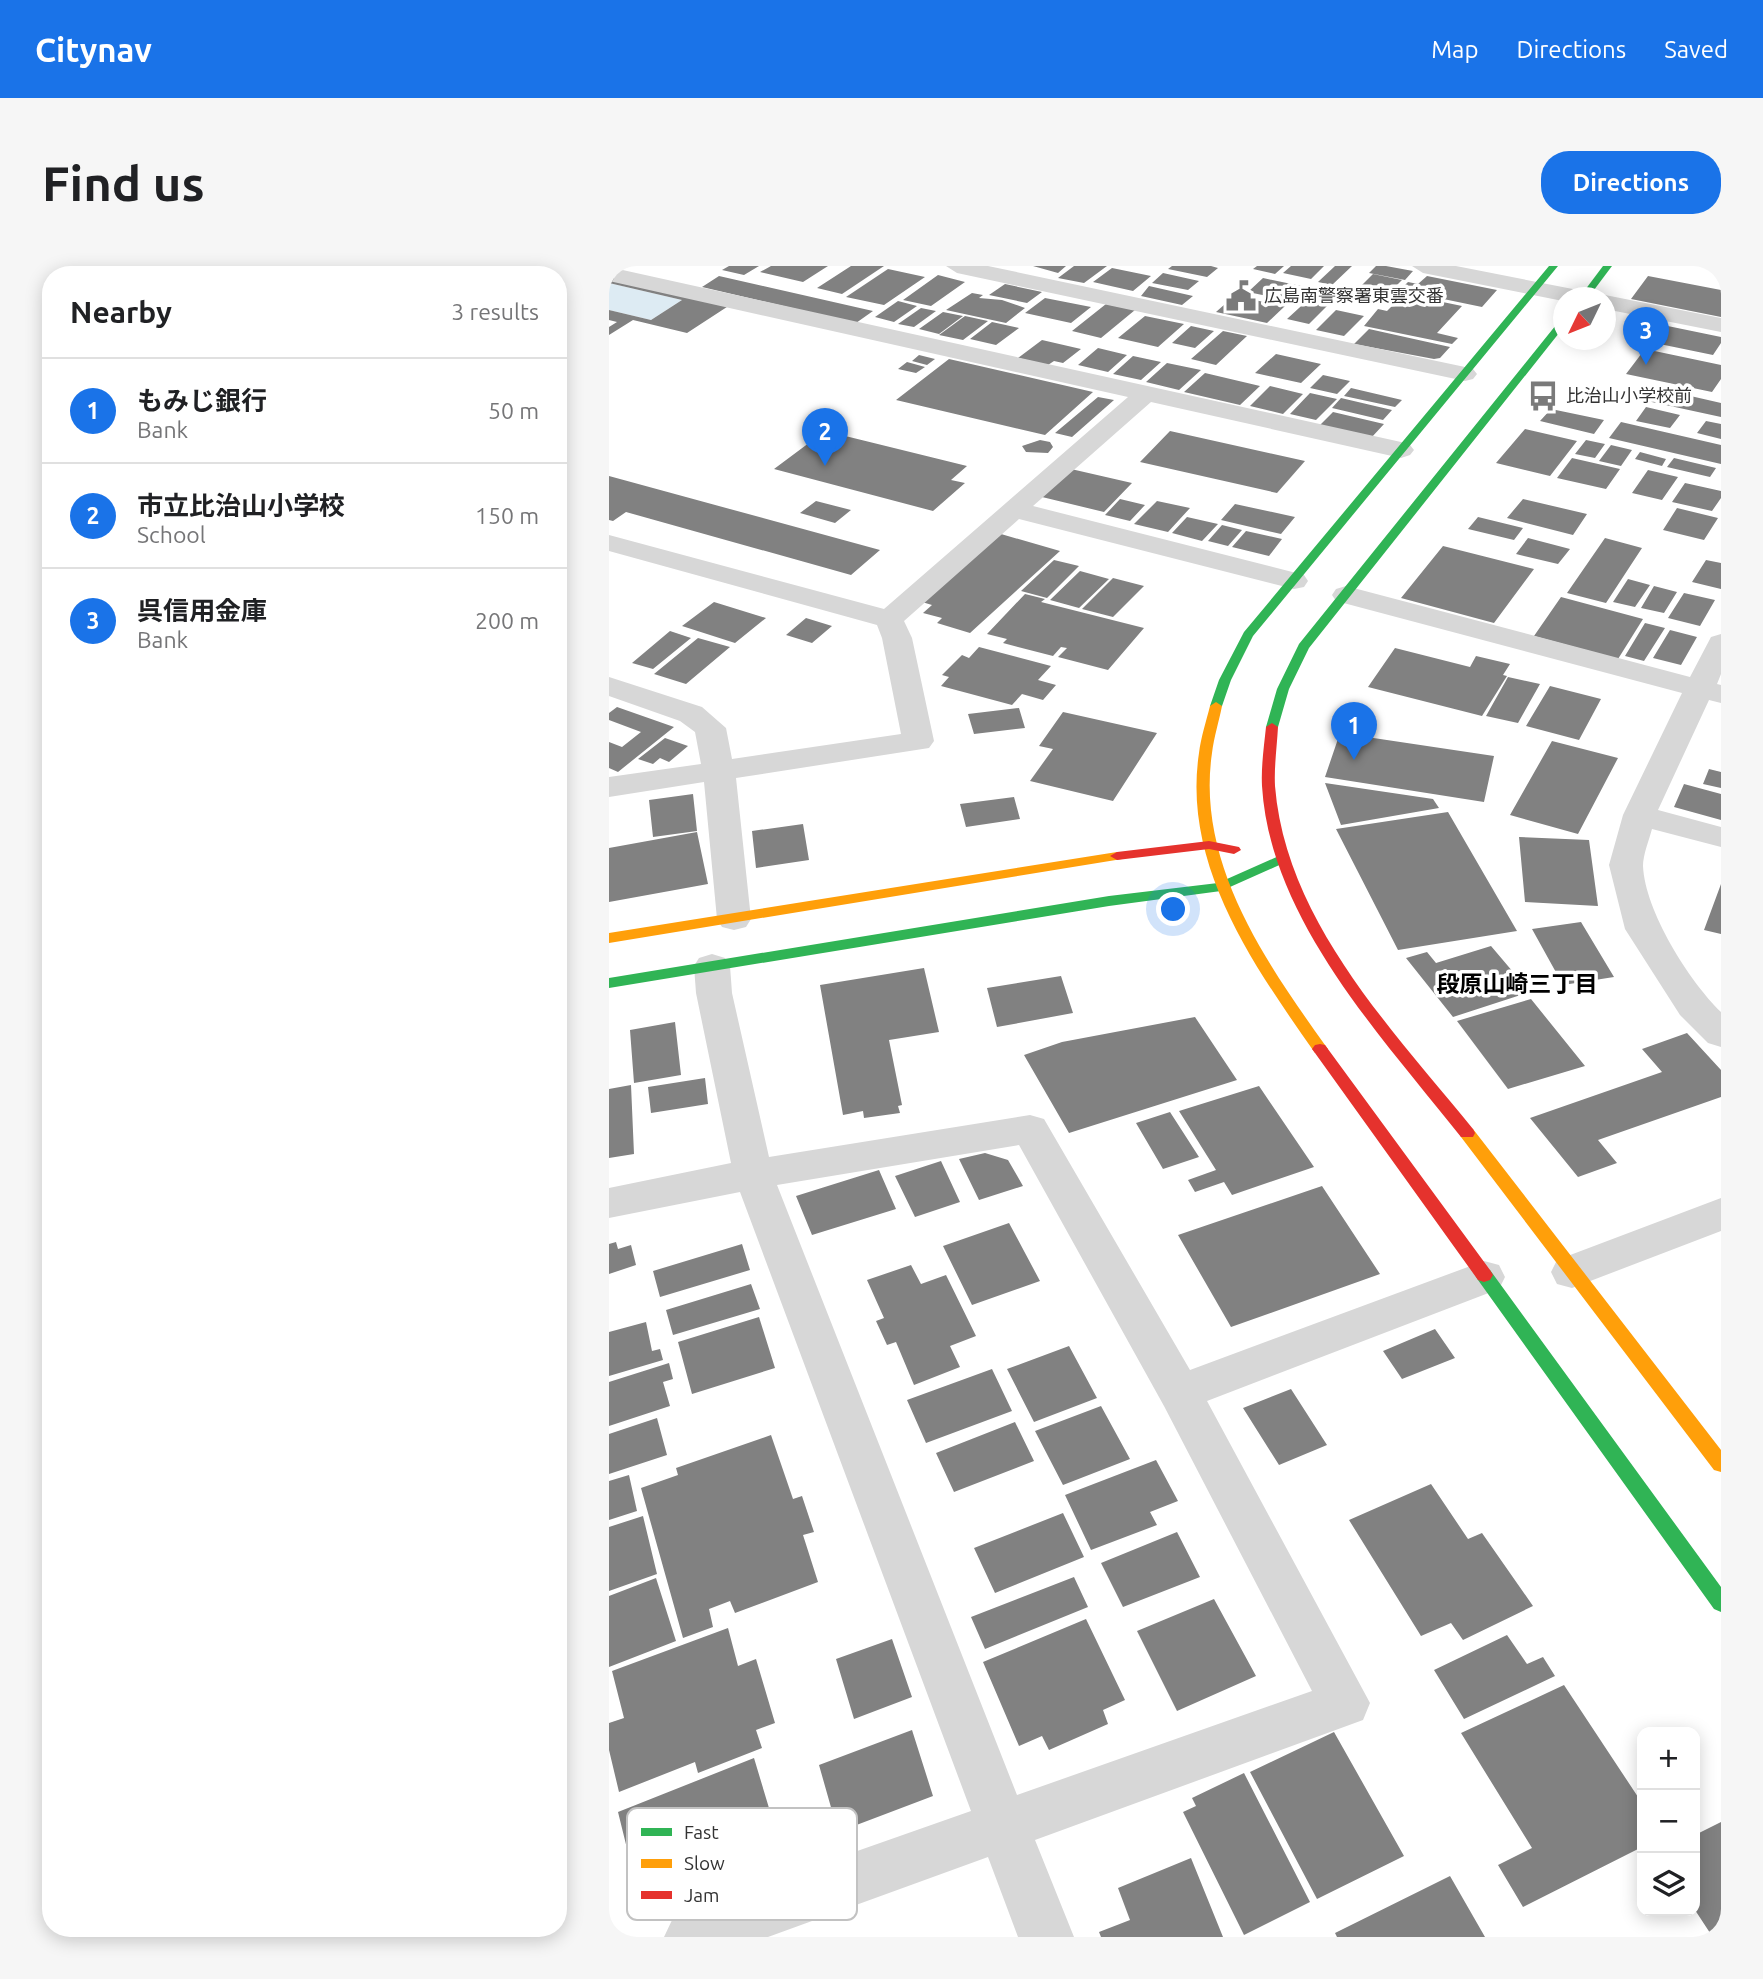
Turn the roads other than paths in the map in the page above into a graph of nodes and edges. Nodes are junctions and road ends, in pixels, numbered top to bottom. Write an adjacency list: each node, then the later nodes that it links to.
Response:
1 (957, 266): 12 (street)
2 (1423, 266): 7 (street)
3 (1554, 266): 7 (street)
4 (1608, 266): 6 (street)
5 (609, 274): 13 (street)
6 (1592, 287)
7 (1536, 288): 8 (street); 12 (street)
8 (1553, 292)
9 (1616, 304): 10 (street)
10 (1721, 325)
11 (1553, 335): 18 (street)
12 (1465, 374): 14 (street)
13 (1145, 394): 14 (street); 15 (street)
14 (1401, 450): 17 (street)
15 (1016, 510): 17 (street); 19 (street)
16 (609, 543): 19 (street)
17 (1294, 581): 27 (street)
18 (1346, 595): 22 (street); 28 (street)
19 (889, 619): 23 (street)
20 (1721, 643): 22 (street)
21 (609, 685): 23 (street)
22 (1709, 691): 25 (street)
23 (719, 772): 24 (street); 30 (street)
24 (609, 787)
25 (1639, 815): 26 (street); 34 (street)
26 (1721, 837)
27 (1209, 845): 28 (street); 29 (street); 30 (street)
28 (1281, 859): 29 (street); 38 (street)
29 (1221, 887): 32 (street); 39 (street)
30 (734, 919): 31 (street)
31 (609, 938)
32 (712, 966): 33 (street); 35 (street)
33 (609, 983)
34 (1721, 1034)
35 (753, 1174): 36 (street); 40 (street); 43 (street)
36 (609, 1203)
37 (1721, 1214): 38 (street)
38 (1571, 1272): 41 (street)
39 (1484, 1277): 40 (street); 42 (street)
40 (1180, 1392): 43 (street)
41 (1721, 1464)
42 (1721, 1603)
43 (1002, 1825): 44 (street); 47 (street)
44 (857, 1877)
45 (739, 1920): 46 (street)
46 (692, 1937)
47 (1047, 1937)

